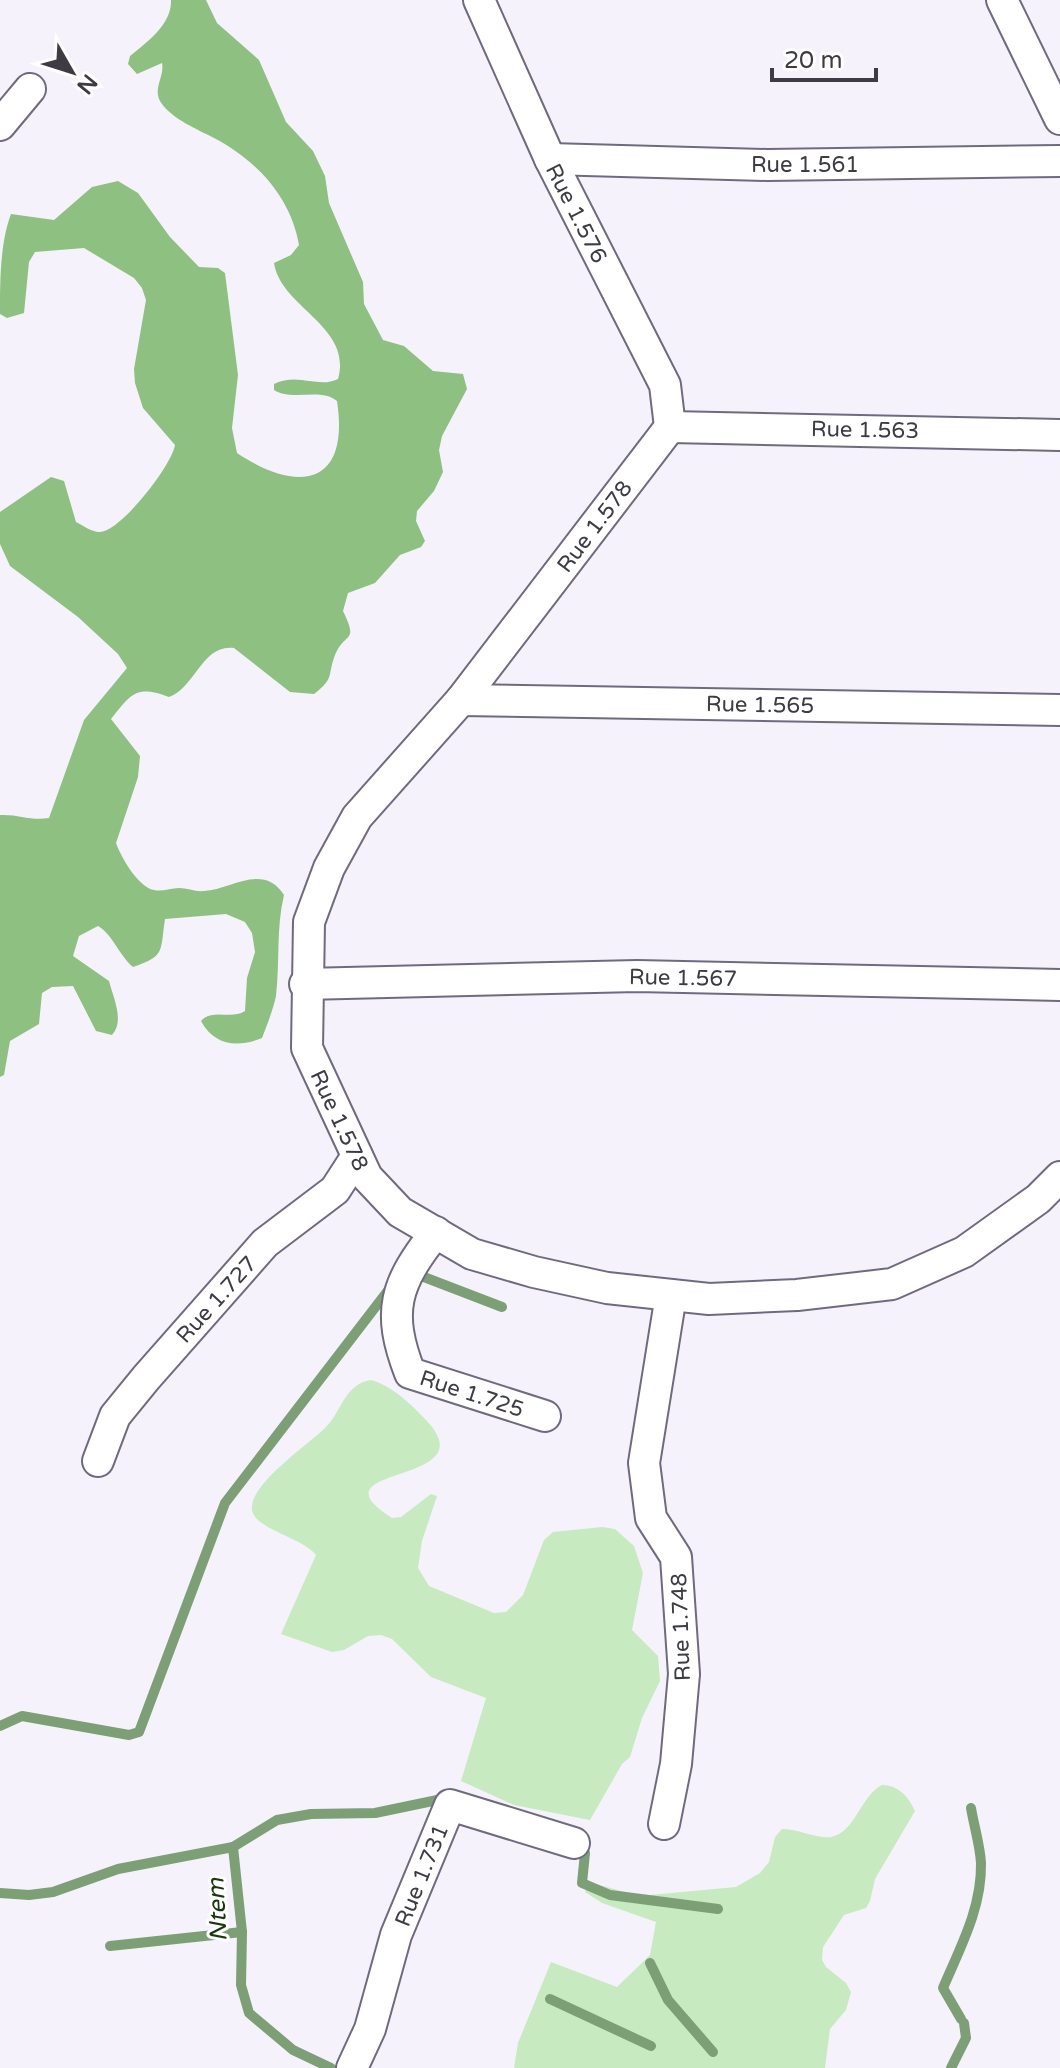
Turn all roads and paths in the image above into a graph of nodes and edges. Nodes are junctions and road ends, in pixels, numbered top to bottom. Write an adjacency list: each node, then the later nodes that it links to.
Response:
1 (479, 0): 6 (street, Rue 1.576)
2 (1002, 0): 4 (street)
3 (30, 89): 5 (street)
4 (1060, 119)
5 (0, 125)
6 (550, 159): 7 (street, Rue 1.561); 8 (street, Rue 1.576)
7 (1060, 161)
8 (670, 427): 9 (street, Rue 1.563); 10 (street, Rue 1.578)
9 (1060, 435)
10 (461, 700): 11 (street, Rue 1.565); 12 (street, Rue 1.578)
11 (1060, 710)
12 (305, 984): 13 (street, Rue 1.567); 14 (street, Rue 1.578)
13 (1060, 985)
14 (357, 1156): 16 (street, Rue 1.578); 19 (street, Rue 1.727)
15 (1060, 1177): 17 (street, Rue 1.578)
16 (436, 1232): 17 (street, Rue 1.578); 18 (street, Rue 1.725)
17 (671, 1295): 20 (street, Rue 1.748)
18 (545, 1416)
19 (98, 1461)
20 (664, 1824)
21 (574, 1843): 22 (street, Rue 1.731)
22 (352, 2068)

